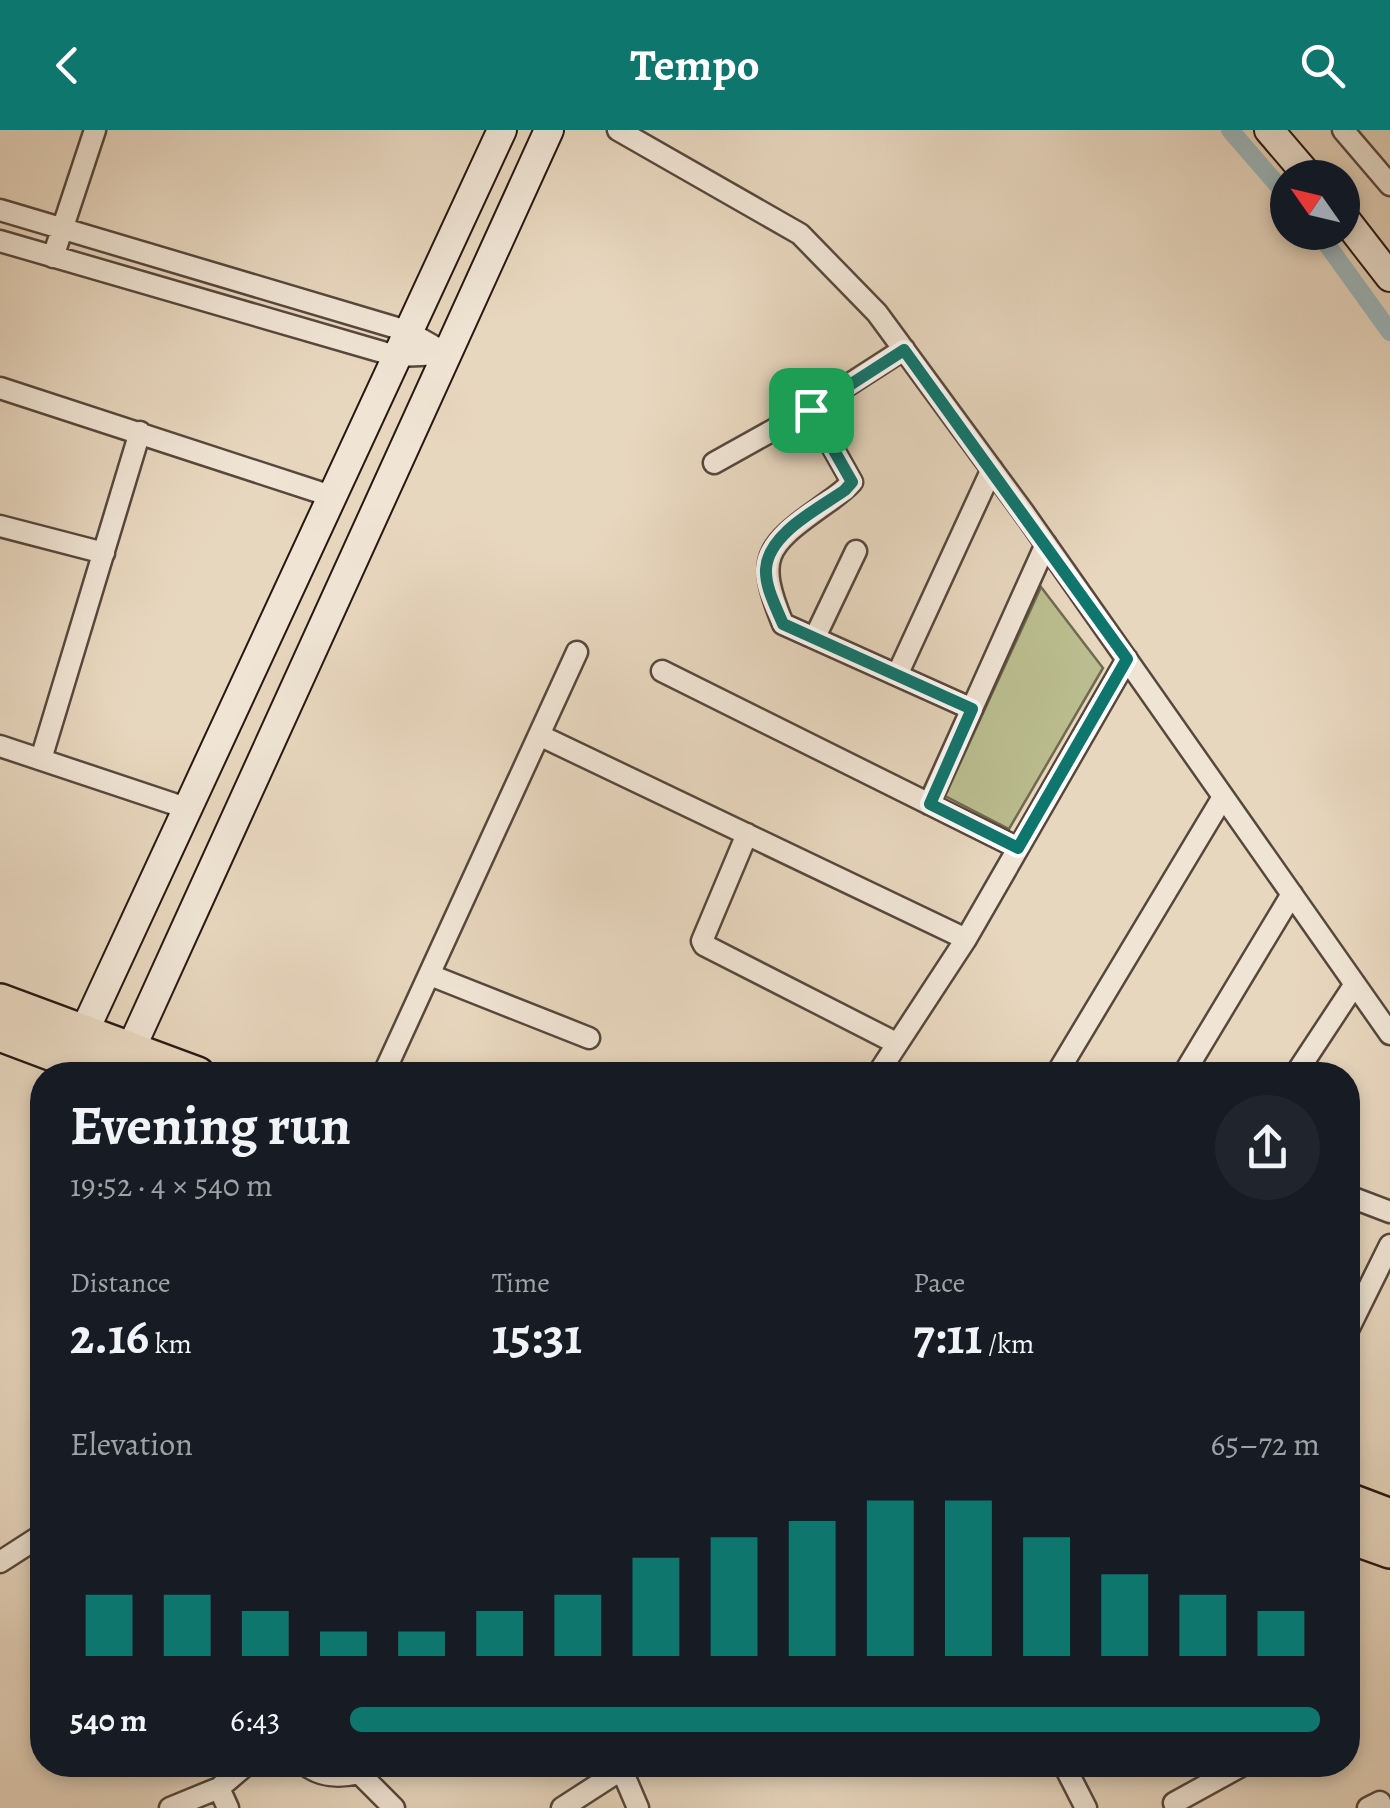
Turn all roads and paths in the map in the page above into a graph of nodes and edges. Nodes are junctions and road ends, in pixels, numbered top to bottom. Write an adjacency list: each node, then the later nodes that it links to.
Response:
1 (96, 130): 10 (street)
2 (502, 130): 15 (street)
3 (549, 130): 17 (street)
4 (618, 130): 16 (street)
5 (1269, 130): 7 (street)
6 (1343, 130): 8 (street)
7 (1295, 160)
8 (1390, 186)
9 (0, 210): 10 (street)
10 (63, 229): 13 (street); 15 (street)
11 (1360, 238): 14 (street)
12 (0, 241): 13 (street)
13 (54, 256): 15 (street)
14 (1390, 277)
15 (402, 344): 17 (street); 23 (street)
16 (904, 350): 19 (street); 22 (street)
17 (447, 354): 53 (street)
18 (0, 388): 20 (street)
19 (811, 410): 21 (street); 28 (street)
20 (140, 432): 23 (street); 27 (street)
21 (714, 463)
22 (992, 469): 25 (street); 32 (street)
23 (331, 496): 39 (street)
24 (0, 526): 27 (street)
25 (1046, 544): 30 (street); 33 (street)
26 (856, 551): 28 (street)
27 (104, 553): 36 (street)
28 (816, 638): 32 (street)
29 (576, 652): 34 (street)
30 (1127, 659): 37 (street); 41 (street)
31 (662, 671): 38 (street)
32 (898, 673): 33 (street)
33 (972, 709): 38 (street)
34 (539, 735): 40 (street); 44 (street)
35 (0, 746): 36 (street)
36 (41, 759): 39 (street)
37 (1224, 797): 42 (street); 56 (street)
38 (930, 804): 41 (street)
39 (186, 808): 51 (street)
40 (747, 834): 43 (street); 50 (street)
41 (1018, 848): 43 (street)
42 (1292, 894): 45 (street); 57 (street)
43 (966, 939): 50 (street)
44 (430, 975): 49 (street); 54 (street)
45 (1354, 984): 48 (street); 58 (street)
46 (0, 1002): 51 (highway)
47 (0, 1033): 51 (highway)
48 (1390, 1034)
49 (589, 1038)
50 (896, 1043): 55 (street)
51 (77, 1046): 52 (highway)
52 (110, 1062)
53 (122, 1062)
54 (389, 1062)
55 (885, 1062)
56 (1064, 1062)
57 (1191, 1062)
58 (1303, 1062)
59 (1360, 1201): 60 (street)
60 (1390, 1212)
61 (1390, 1245): 62 (street)
62 (1360, 1293)
63 (1360, 1504): 64 (highway)
64 (1388, 1512)
65 (1360, 1539): 67 (highway)
66 (30, 1543): 68 (street)
67 (1390, 1550)
68 (0, 1562)
69 (238, 1777): 75 (street)
70 (365, 1777): 77 (street)
71 (610, 1777): 78 (street)
72 (625, 1777): 79 (street)
73 (1070, 1777): 80 (street)
74 (1221, 1777): 81 (street)
75 (224, 1798): 76 (street)
76 (170, 1808)
77 (394, 1808)
78 (562, 1808)
79 (638, 1808)
80 (1086, 1808)
81 (1176, 1808)
82 (1368, 1808): 83 (street)
83 (1382, 1808)

